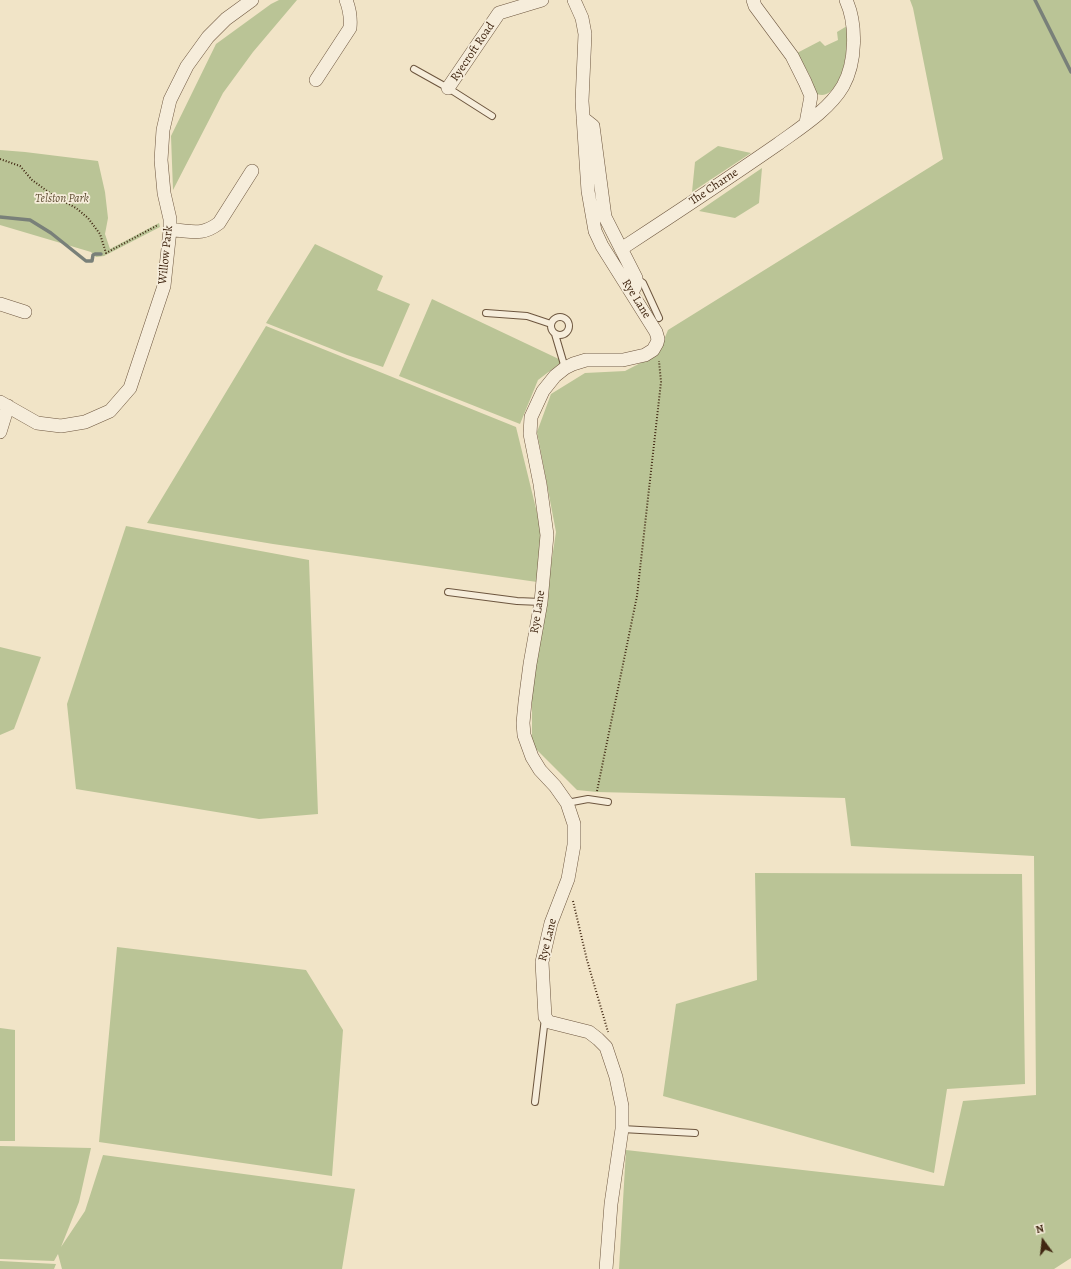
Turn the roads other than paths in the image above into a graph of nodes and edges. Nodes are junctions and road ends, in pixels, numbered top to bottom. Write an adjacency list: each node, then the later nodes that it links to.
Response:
1 (252, 0): 14 (street, Willow Park)
2 (346, 0): 8 (street)
3 (542, 0): 9 (street, Ryecroft Road)
4 (753, 0): 12 (street)
5 (846, 0): 12 (street, The Charne)
6 (576, 1): 11 (street, Rye Lane)
7 (414, 69): 9 (lane)
8 (316, 80)
9 (448, 88): 10 (lane)
10 (492, 116)
11 (583, 118): 15 (street); 17 (street, Rye Lane)
12 (806, 123): 15 (street, The Charne)
13 (252, 171): 14 (street)
14 (170, 225): 25 (street, Willow Park)
15 (621, 249): 16 (street)
16 (636, 278): 17 (street); 21 (lane)
17 (632, 292): 24 (street, Rye Lane)
18 (0, 304): 19 (street)
19 (25, 312)
20 (486, 313): 22 (lane)
21 (659, 318)
22 (551, 324): 23 (lane); 23 (lane)
23 (554, 334): 24 (lane)
24 (565, 368): 28 (street, Rye Lane)
25 (4, 404): 26 (street)
26 (0, 432)
27 (448, 592): 28 (lane)
28 (541, 602): 30 (street, Rye Lane)
29 (608, 802): 30 (lane)
30 (568, 803): 31 (street, Rye Lane)
31 (545, 1017): 32 (lane); 33 (street)
32 (535, 1102)
33 (622, 1129): 34 (lane); 35 (street)
34 (695, 1133)
35 (606, 1269)

